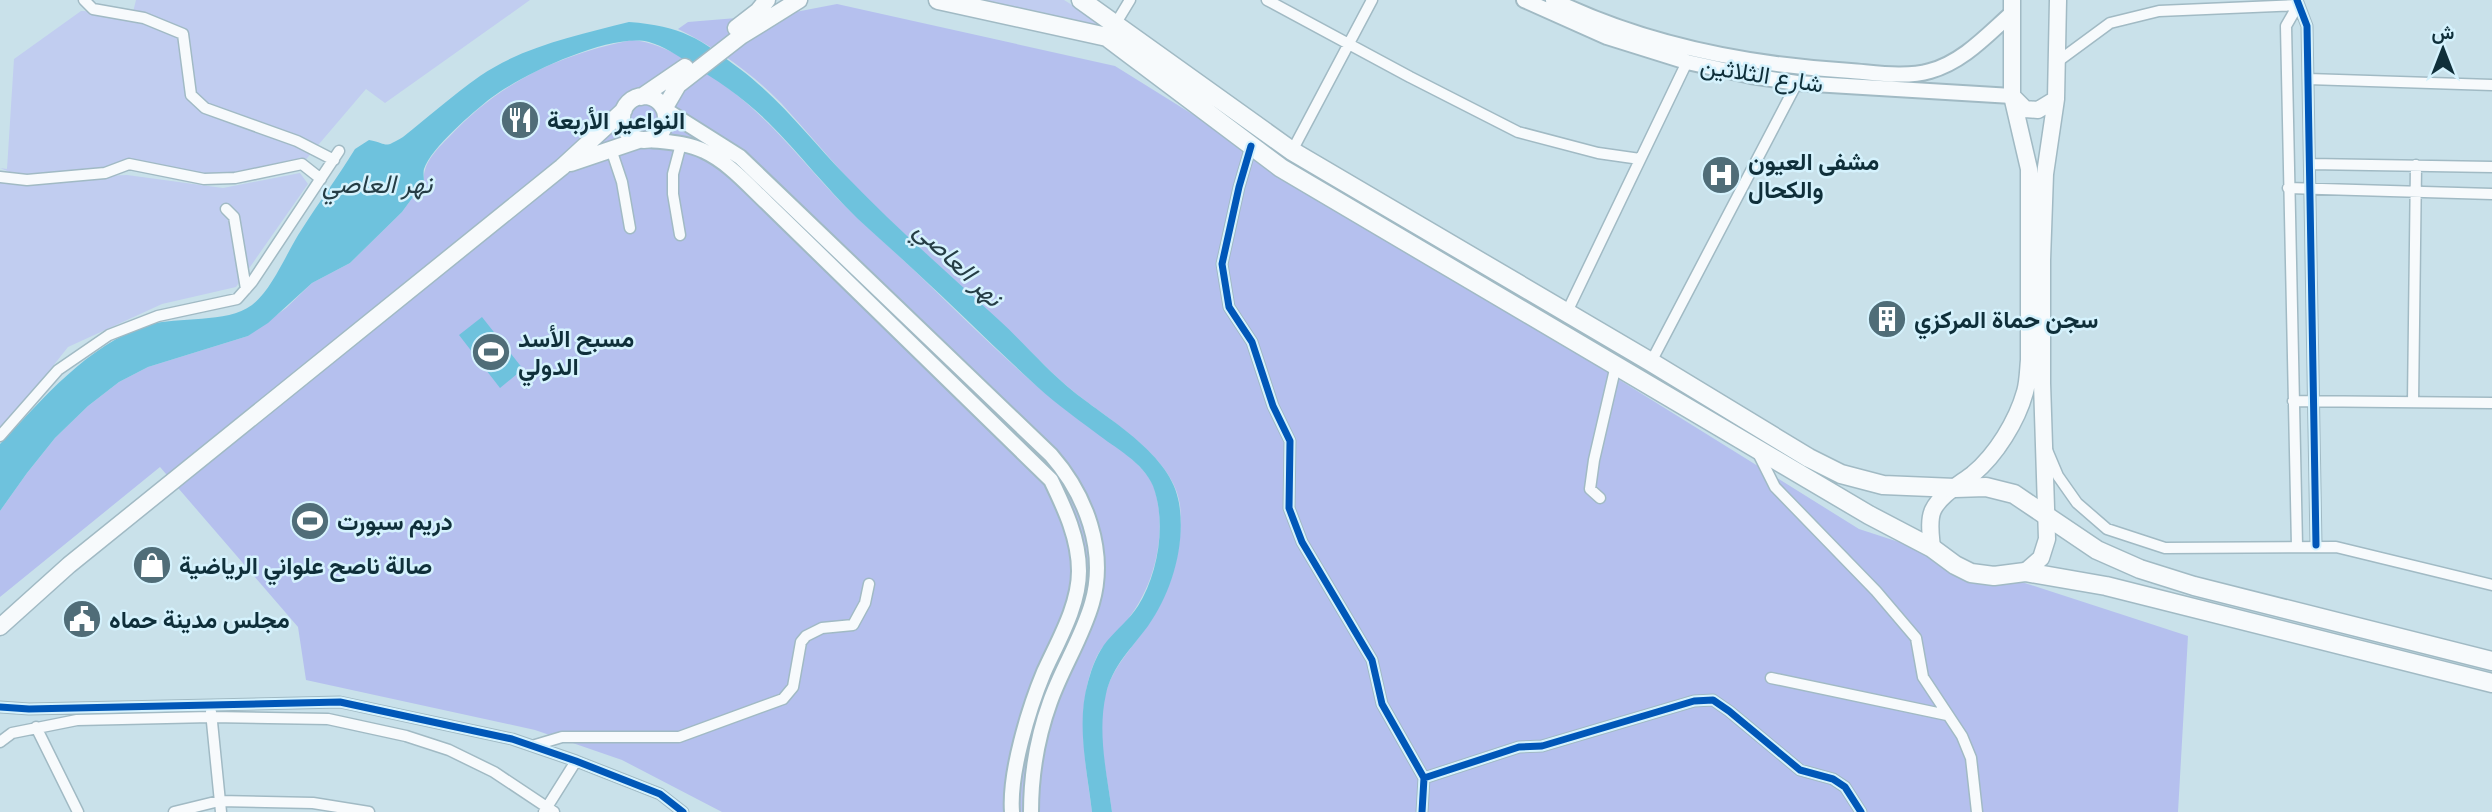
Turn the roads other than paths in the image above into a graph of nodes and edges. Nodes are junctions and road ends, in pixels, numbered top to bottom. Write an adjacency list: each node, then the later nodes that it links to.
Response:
1 (84, 0): 42 (street)
2 (767, 0): 12 (main road)
3 (799, 0): 16 (main road)
4 (938, 0): 15 (highway)
5 (1081, 0): 15 (highway)
6 (1130, 0): 15 (street)
7 (1267, 0): 17 (street)
8 (1372, 0): 17 (street)
9 (1524, 0): 13 (main road, شارع الثلاثين)
10 (2059, 0): 20 (main road)
11 (2298, 3): 20 (street); 22 (street); 43 (street)
12 (756, 6): 16 (main road)
13 (1556, 6): 18 (main road); 19 (main road, شارع الثلاثين)
14 (2012, 6): 18 (main road); 26 (main road)
15 (1111, 31): 33 (highway); 35 (highway)
16 (732, 36): 23 (main road)
17 (1350, 45): 35 (street); 36 (street)
18 (1753, 61): 21 (main road)
19 (1687, 62): 21 (main road, شارع الثلاثين); 36 (street)
20 (2057, 62): 28 (main road)
21 (1751, 76): 24 (main road, شارع الثلاثين)
22 (2308, 79): 25 (street); 37 (street)
23 (674, 82): 27 (main road); 29 (main road)
24 (1797, 83): 26 (main road, شارع الثلاثين); 52 (street)
25 (2492, 85)
26 (2011, 96): 28 (main road); 61 (main road)
27 (641, 97): 29 (main road); 30 (main road)
28 (2056, 99): 60 (main road)
29 (664, 109): 31 (main road); 92 (main road)
30 (624, 110): 31 (main road); 39 (main road)
31 (645, 140): 32 (main road); 34 (main road)
32 (681, 144): 49 (street); 91 (main road)
33 (1251, 146): 53 (highway); 84 (street)
34 (611, 149): 39 (main road); 48 (street)
35 (1292, 151): 51 (highway)
36 (1640, 159): 51 (street)
37 (2310, 164): 38 (street); 44 (street)
38 (2416, 165): 40 (street); 45 (street)
39 (562, 167): 70 (main road)
40 (2492, 167)
41 (0, 177): 42 (street)
42 (321, 178): 50 (street)
43 (2288, 188): 44 (street); 54 (street)
44 (2310, 189): 45 (street); 55 (street)
45 (2416, 192): 46 (street); 56 (street)
46 (2492, 194)
47 (226, 209): 50 (street)
48 (630, 228)
49 (680, 235)
50 (246, 289): 58 (street)
51 (1566, 314): 52 (highway)
52 (1651, 362): 61 (highway)
53 (1616, 365): 59 (highway); 62 (street)
54 (2293, 401): 55 (street); 65 (street)
55 (2313, 401): 56 (street); 64 (street)
56 (2413, 402): 57 (street)
57 (2492, 403)
58 (0, 436)
59 (1755, 447): 66 (highway); 77 (street)
60 (2046, 447): 63 (main road); 65 (street)
61 (1955, 488): 63 (highway); 66 (main road)
62 (1600, 498)
63 (2047, 517): 67 (main road); 71 (highway)
64 (2316, 545): 65 (street); 69 (street)
65 (2297, 546)
66 (1932, 548): 67 (highway)
67 (2025, 572): 73 (highway)
68 (869, 584): 82 (street)
69 (2492, 585)
70 (0, 627)
71 (2492, 661)
72 (1771, 678): 77 (street)
73 (2492, 683)
74 (210, 705): 76 (street); 78 (street); 82 (street)
75 (0, 707): 76 (street)
76 (77, 708): 79 (street)
77 (1947, 715): 95 (street)
78 (211, 717): 79 (street); 85 (street); 86 (street)
79 (77, 720): 80 (street)
80 (36, 727): 81 (street); 87 (street)
81 (0, 742)
82 (532, 746): 83 (street)
83 (576, 761): 86 (street); 90 (street)
84 (1424, 778): 93 (street); 94 (street)
85 (220, 807): 88 (street); 89 (street)
86 (548, 811)
87 (78, 812)
88 (174, 812)
89 (369, 812)
90 (682, 812)
91 (1013, 812)
92 (1031, 812)
93 (1422, 812)
94 (1861, 812)
95 (1977, 812)

